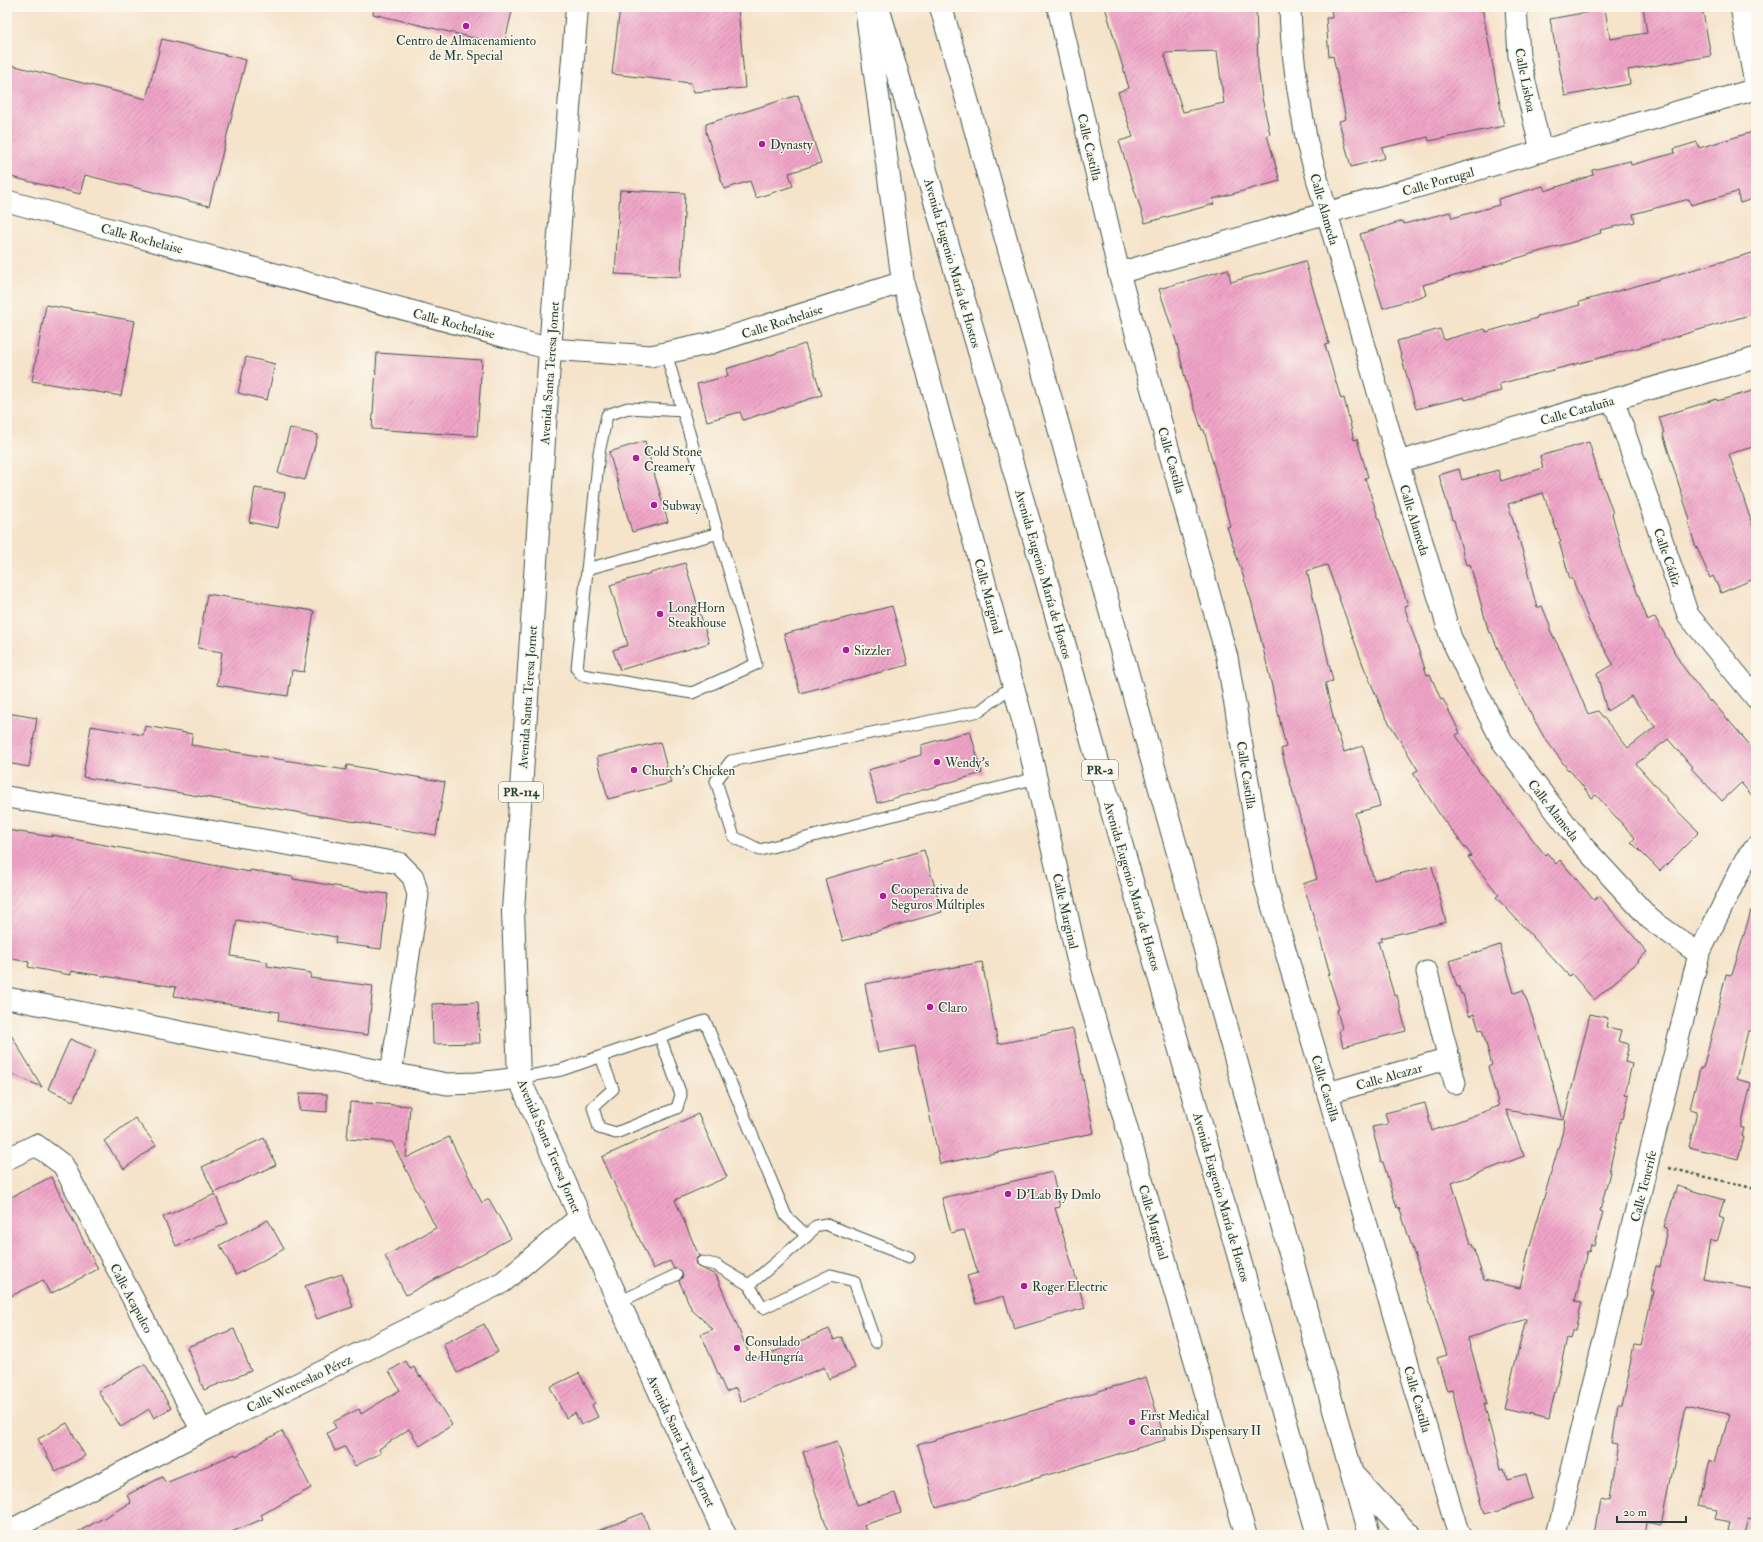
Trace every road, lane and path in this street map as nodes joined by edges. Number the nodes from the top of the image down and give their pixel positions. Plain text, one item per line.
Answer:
1 (577, 7) edge
2 (866, 7) edge
3 (878, 7) edge
4 (941, 7) edge
5 (1058, 7) edge
6 (1290, 7) edge
7 (1516, 7) edge
8 (1741, 7) edge
9 (1756, 89) edge
10 (1541, 152) junction
11 (7, 201) edge
12 (1326, 213) junction
13 (1119, 273) junction
14 (903, 282) junction
15 (550, 349) junction
16 (666, 353) junction
17 (1756, 358) edge
18 (1613, 399) junction
19 (684, 411) junction
20 (1398, 462) junction
21 (719, 533) junction
22 (587, 569) junction
23 (1013, 685) junction
24 (1756, 698) edge
25 (1036, 778) junction
26 (7, 797) edge
27 (1756, 847) edge
28 (1699, 954) junction
29 (1427, 972) dead end
30 (7, 998) edge
31 (660, 1037) junction
32 (601, 1057) junction
33 (1449, 1058) junction
34 (391, 1073) junction
35 (519, 1078) junction
36 (1456, 1083) dead end
37 (1328, 1093) junction
38 (7, 1159) edge
39 (1649, 1163) junction
40 (1756, 1189) edge
41 (580, 1217) junction
42 (807, 1236) junction
43 (909, 1257) dead end
44 (702, 1262) dead end
45 (676, 1275) dead end
46 (749, 1285) junction
47 (619, 1302) junction
48 (875, 1342) dead end
49 (202, 1431) junction
50 (1352, 1474) junction
51 (7, 1532) edge
52 (725, 1535) edge
53 (1246, 1535) edge
54 (1318, 1535) edge
55 (1369, 1535) edge
56 (1409, 1535) edge
57 (1461, 1535) edge
58 (1556, 1535) edge

1 - 15 main road, Avenida Santa Teresa Jornet / PR-114
2 - 14 main road
3 - 54 main road, Avenida Eugenio María de Hostos / PR-2
4 - 50 main road
5 - 13 street, Calle Castilla
6 - 12 street, Calle Alameda
7 - 10 street, Calle Lisboa
8 - 9 street
9 - 10 street, Calle Portugal
10 - 12 street, Calle Portugal
11 - 15 street, Calle Rochelaise
12 - 13 street, Calle Portugal
12 - 20 street, Calle Alameda
13 - 37 street, Calle Castilla
14 - 16 street, Calle Rochelaise
14 - 23 street, Calle Marginal
15 - 16 street, Calle Rochelaise
15 - 35 main road, Avenida Santa Teresa Jornet / PR-114
16 - 19 lane
17 - 18 street, Calle Cataluña
18 - 20 street, Calle Cataluña
18 - 24 street, Calle Cádiz
19 - 21 lane
19 - 22 lane
20 - 28 street, Calle Alameda
21 - 22 lane
21 - 22 lane
23 - 25 street, Calle Marginal
23 - 25 lane
25 - 53 street, Calle Marginal
26 - 34 street
27 - 28 street, Calle Tenerife
28 - 39 street, Calle Tenerife
29 - 33 street
30 - 34 street
31 - 32 lane
31 - 32 lane
31 - 42 lane
32 - 35 lane
33 - 36 street
33 - 37 street, Calle Alcazar
34 - 35 street
35 - 41 main road, Avenida Santa Teresa Jornet / PR-114
37 - 57 street, Calle Castilla
38 - 49 street, Calle Acapulco
39 - 40 path
39 - 58 street, Calle Tenerife
41 - 47 main road, Avenida Santa Teresa Jornet / PR-114
41 - 49 street, Calle Wenceslao Pérez
42 - 43 lane
42 - 46 lane
44 - 46 lane
45 - 47 lane
46 - 48 lane
47 - 52 main road, Avenida Santa Teresa Jornet / PR-114
49 - 51 street, Calle Wenceslao Pérez
50 - 55 main road
50 - 56 main road

